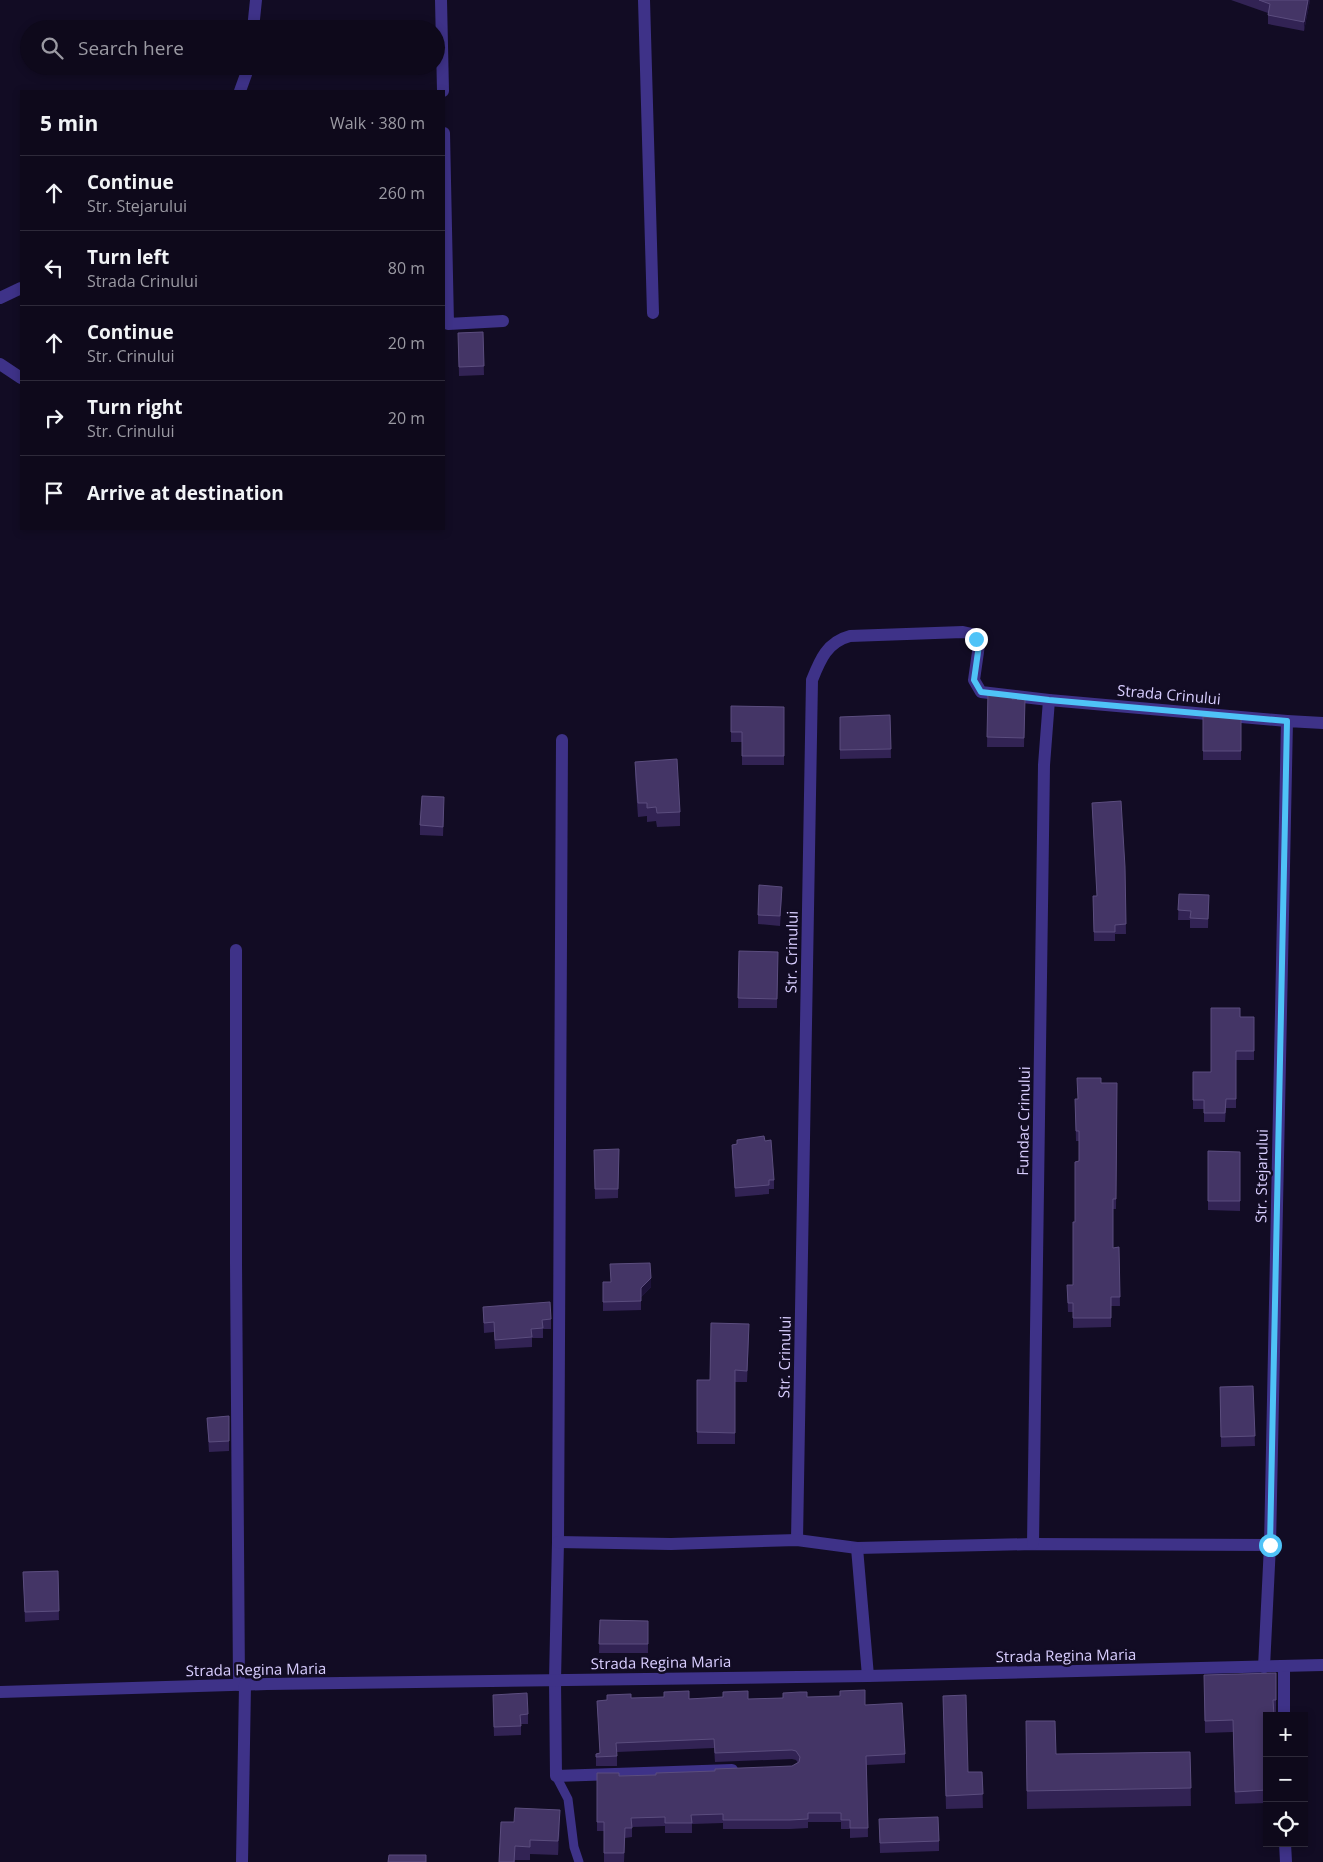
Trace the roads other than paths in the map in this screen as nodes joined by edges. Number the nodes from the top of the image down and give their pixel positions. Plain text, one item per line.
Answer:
1 (256, 0) edge
2 (441, 0) edge
3 (644, 0) edge
4 (254, 20) edge
5 (441, 20) edge
6 (245, 75) edge
7 (443, 75) edge
8 (240, 90) edge
9 (443, 90) edge
10 (445, 181) edge
11 (20, 288) edge
12 (0, 298) edge
13 (653, 313) dead end
14 (503, 322) dead end
15 (0, 364) edge
16 (20, 377) edge
17 (1049, 700) junction
18 (1287, 721) junction
19 (1323, 722) edge
20 (562, 740) dead end
21 (236, 950) dead end
22 (797, 1540) junction
23 (558, 1542) junction
24 (1033, 1544) junction
25 (1270, 1545) junction
26 (857, 1548) junction
27 (1323, 1665) edge
28 (1264, 1667) junction
29 (1284, 1667) junction
30 (868, 1676) junction
31 (555, 1680) junction
32 (242, 1685) junction
33 (0, 1692) edge
34 (1284, 1712) edge
35 (742, 1769) edge
36 (556, 1776) junction
37 (1285, 1847) edge
38 (242, 1862) edge
39 (579, 1862) edge
40 (1286, 1862) edge

1 - 4 street
2 - 5 street
3 - 13 street
6 - 8 street
7 - 9 street
10 - 14 street
11 - 12 street
15 - 16 street
17 - 18 street, Strada Crinului
17 - 22 street, Str. Crinului
17 - 24 street, Fundac Crinului
18 - 19 street
18 - 25 street, Str. Stejarului
20 - 23 street
21 - 32 street
22 - 23 street
22 - 26 street
23 - 31 street
24 - 25 street
24 - 26 street
25 - 28 street, Str. Stejarului
26 - 30 street
27 - 29 street, Strada Regina Maria
28 - 29 street, Strada Regina Maria
28 - 30 street, Strada Regina Maria
29 - 34 street
30 - 31 street, Strada Regina Maria
31 - 32 street, Strada Regina Maria
31 - 36 street
32 - 33 street, Strada Regina Maria
32 - 38 street
35 - 36 street
36 - 39 lane
37 - 40 street

